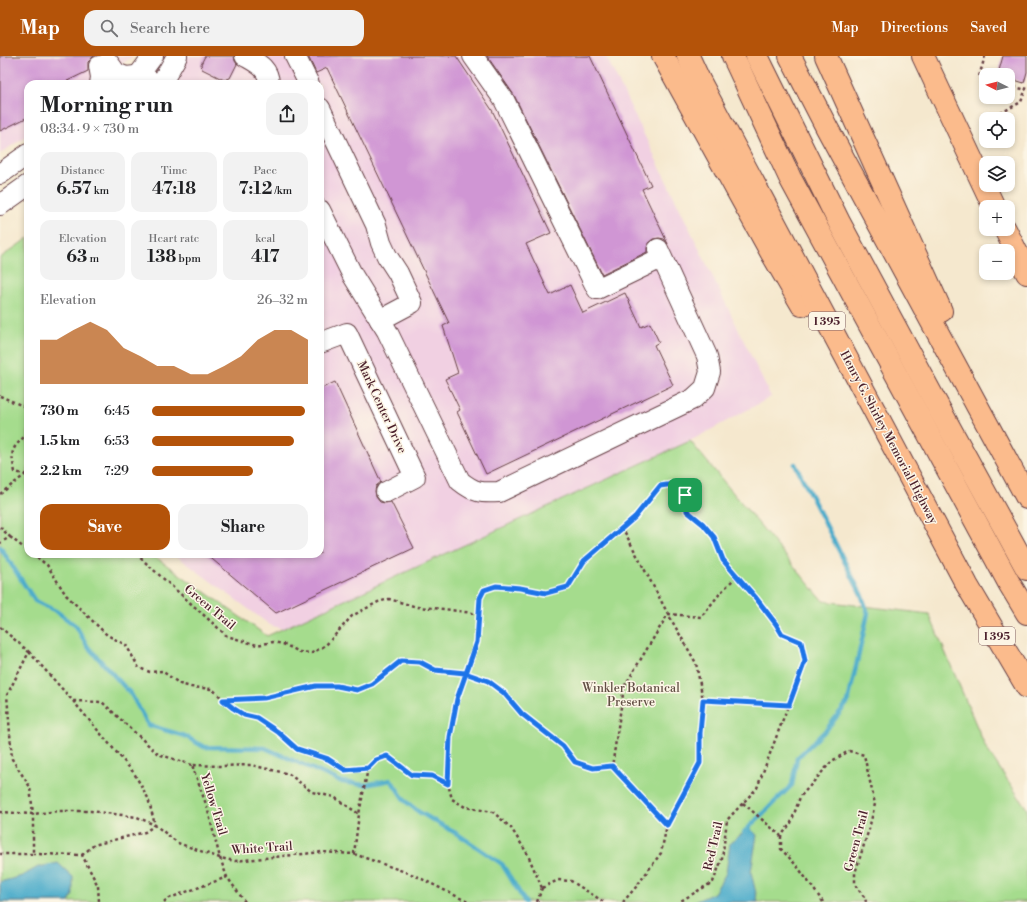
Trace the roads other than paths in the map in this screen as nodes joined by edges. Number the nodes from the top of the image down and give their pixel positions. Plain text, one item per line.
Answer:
1 (153, 56) edge
2 (177, 56) edge
3 (245, 56) edge
4 (295, 56) edge
5 (473, 56) edge
6 (663, 56) edge
7 (688, 56) edge
8 (733, 56) edge
9 (757, 56) edge
10 (790, 56) edge
11 (826, 56) edge
12 (923, 56) edge
13 (102, 70) edge
14 (134, 80) edge
15 (163, 80) edge
16 (269, 80) edge
17 (307, 80) edge
18 (324, 116) edge
19 (24, 157) edge
20 (0, 174) edge
21 (24, 189) edge
22 (991, 200) edge
23 (0, 205) edge
24 (324, 218) edge
25 (1008, 236) edge
26 (1027, 273) edge
27 (380, 320) junction
28 (324, 342) edge
29 (1022, 490) edge
30 (386, 492) dead end
31 (1027, 569) edge
32 (967, 585) junction
33 (1027, 613) edge
34 (1027, 687) edge

1 - 14 street
2 - 15 street
3 - 16 street
4 - 17 street
5 - 27 street
6 - 32 main road
7 - 32 main road, Henry G. Shirley Memorial Highway / I 395
8 - 33 main road
9 - 31 main road
10 - 29 main road
11 - 29 main road
12 - 22 main road
13 - 14 street
18 - 27 street
19 - 20 street
21 - 23 street
24 - 27 street
25 - 26 main road
28 - 30 street, Mark Center Drive
32 - 34 main road, Henry G. Shirley Memorial Highway / I 395

